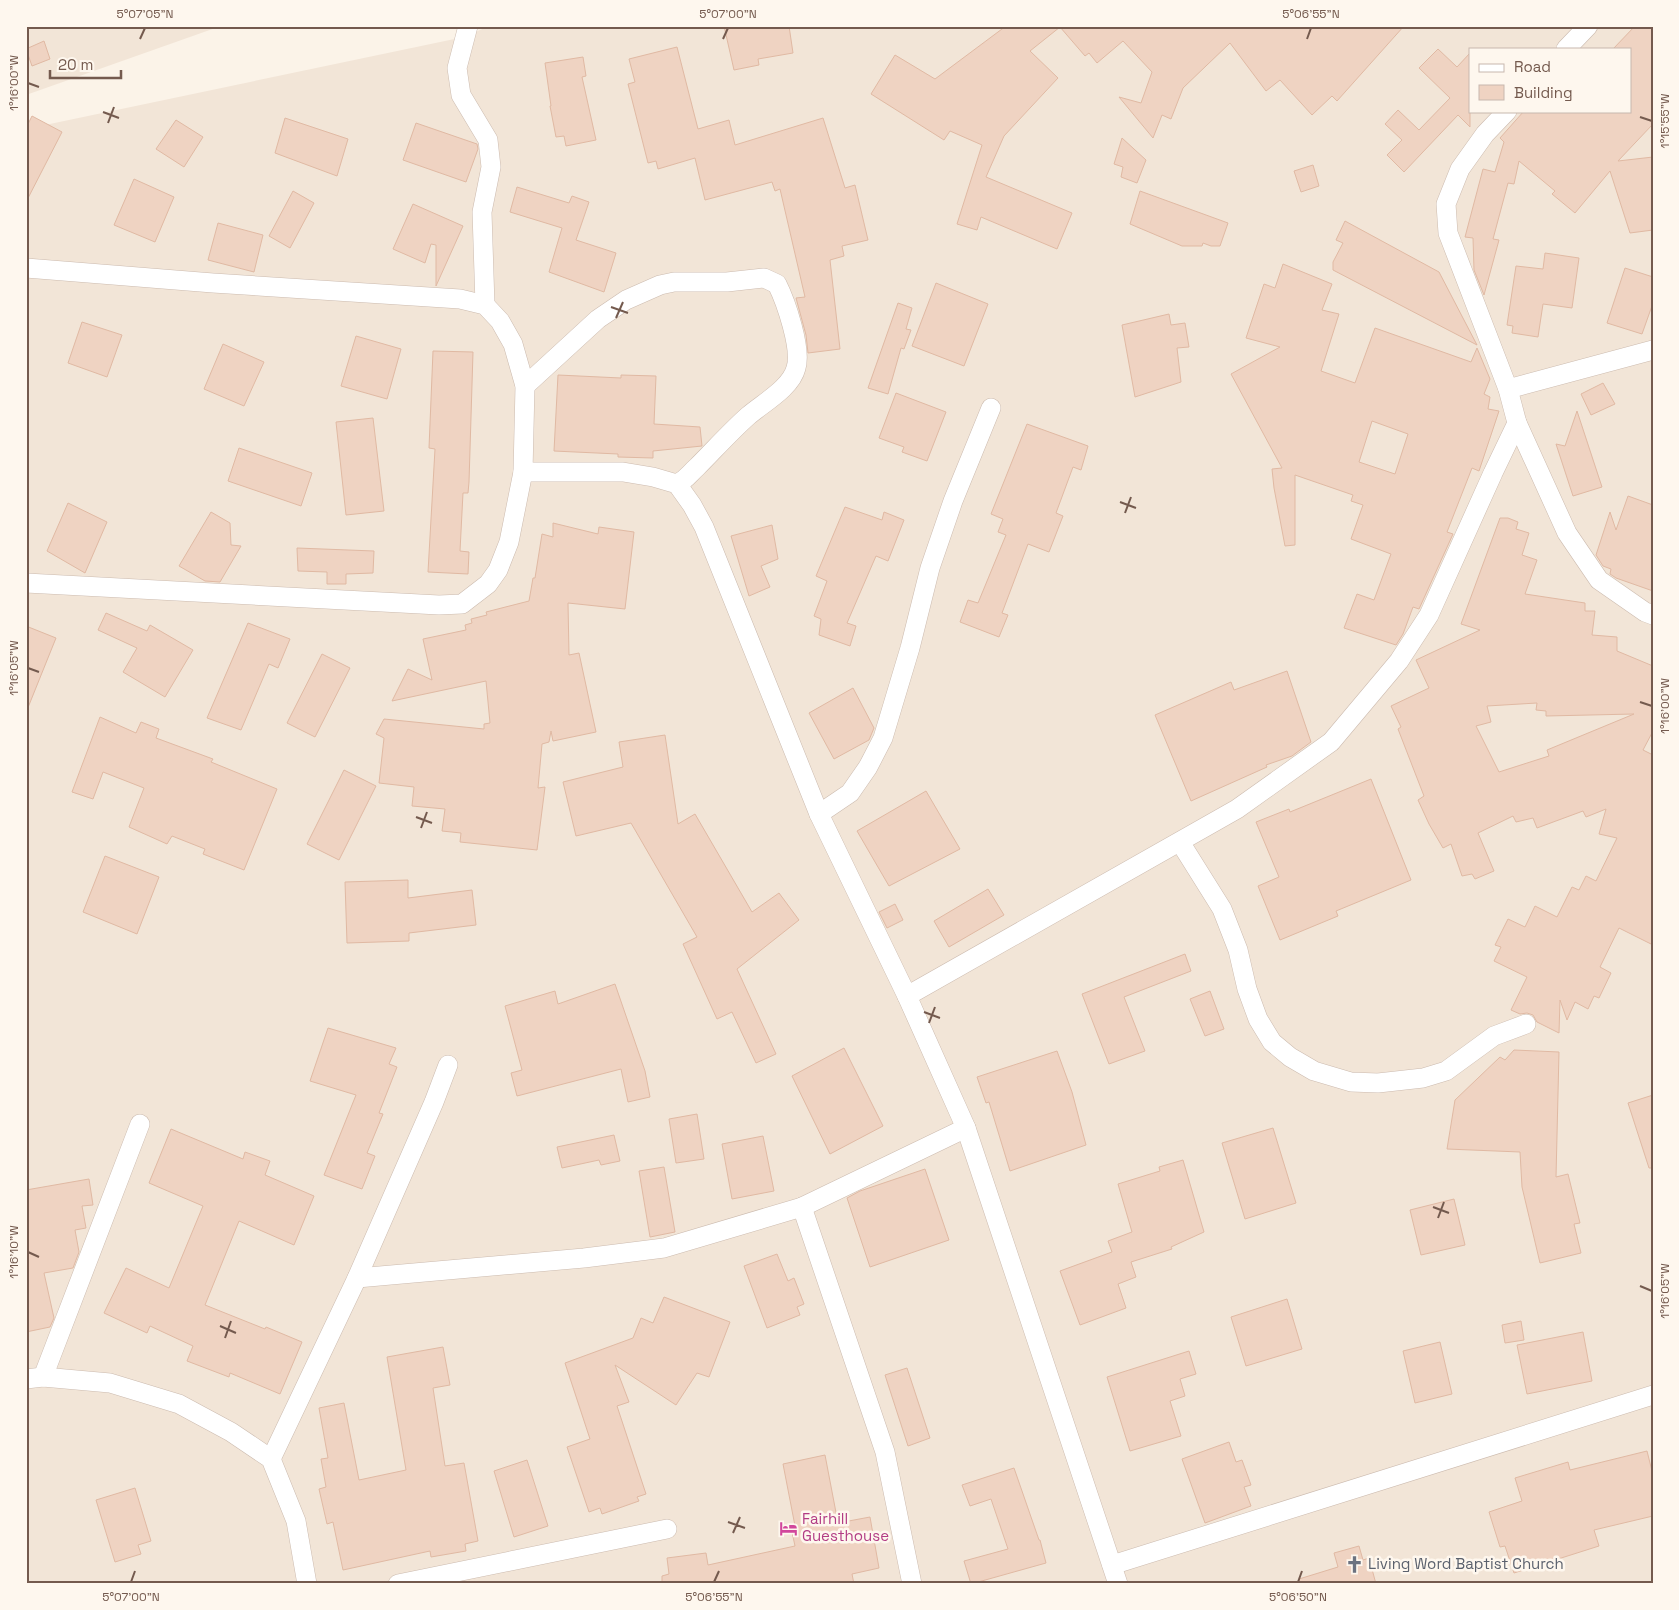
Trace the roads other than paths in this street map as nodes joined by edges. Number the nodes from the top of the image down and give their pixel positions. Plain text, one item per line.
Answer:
1 (468, 26) edge
2 (1588, 26) edge
3 (1567, 48) edge
4 (1506, 112) edge
5 (26, 268) edge
6 (485, 305) junction
7 (1653, 350) edge
8 (525, 386) junction
9 (1508, 389) junction
10 (991, 408) dead end
11 (1518, 424) junction
12 (523, 472) junction
13 (677, 484) junction
14 (26, 583) edge
15 (1653, 615) edge
16 (819, 814) junction
17 (1180, 842) junction
18 (907, 996) junction
19 (1526, 1024) dead end
20 (448, 1065) dead end
21 (140, 1124) dead end
22 (966, 1128) junction
23 (802, 1207) junction
24 (357, 1278) junction
25 (35, 1378) edge
26 (1653, 1395) edge
27 (271, 1459) junction
28 (667, 1529) dead end
29 (1112, 1565) junction
30 (307, 1584) edge
31 (398, 1584) edge
32 (912, 1584) edge
33 (1118, 1584) edge

1 - 6 street
2 - 3 street
4 - 9 street
5 - 6 street
6 - 8 street
7 - 9 street
8 - 12 street
8 - 13 street
9 - 11 street
10 - 16 street
11 - 15 street
11 - 17 street
12 - 13 street
12 - 14 street
13 - 16 street
16 - 18 street
17 - 18 street
17 - 19 street
18 - 22 street
20 - 24 street
21 - 25 street
22 - 23 street
22 - 29 street
23 - 24 street
23 - 32 street
24 - 27 street
25 - 27 street
26 - 29 street
27 - 30 street
28 - 31 street
29 - 33 street

